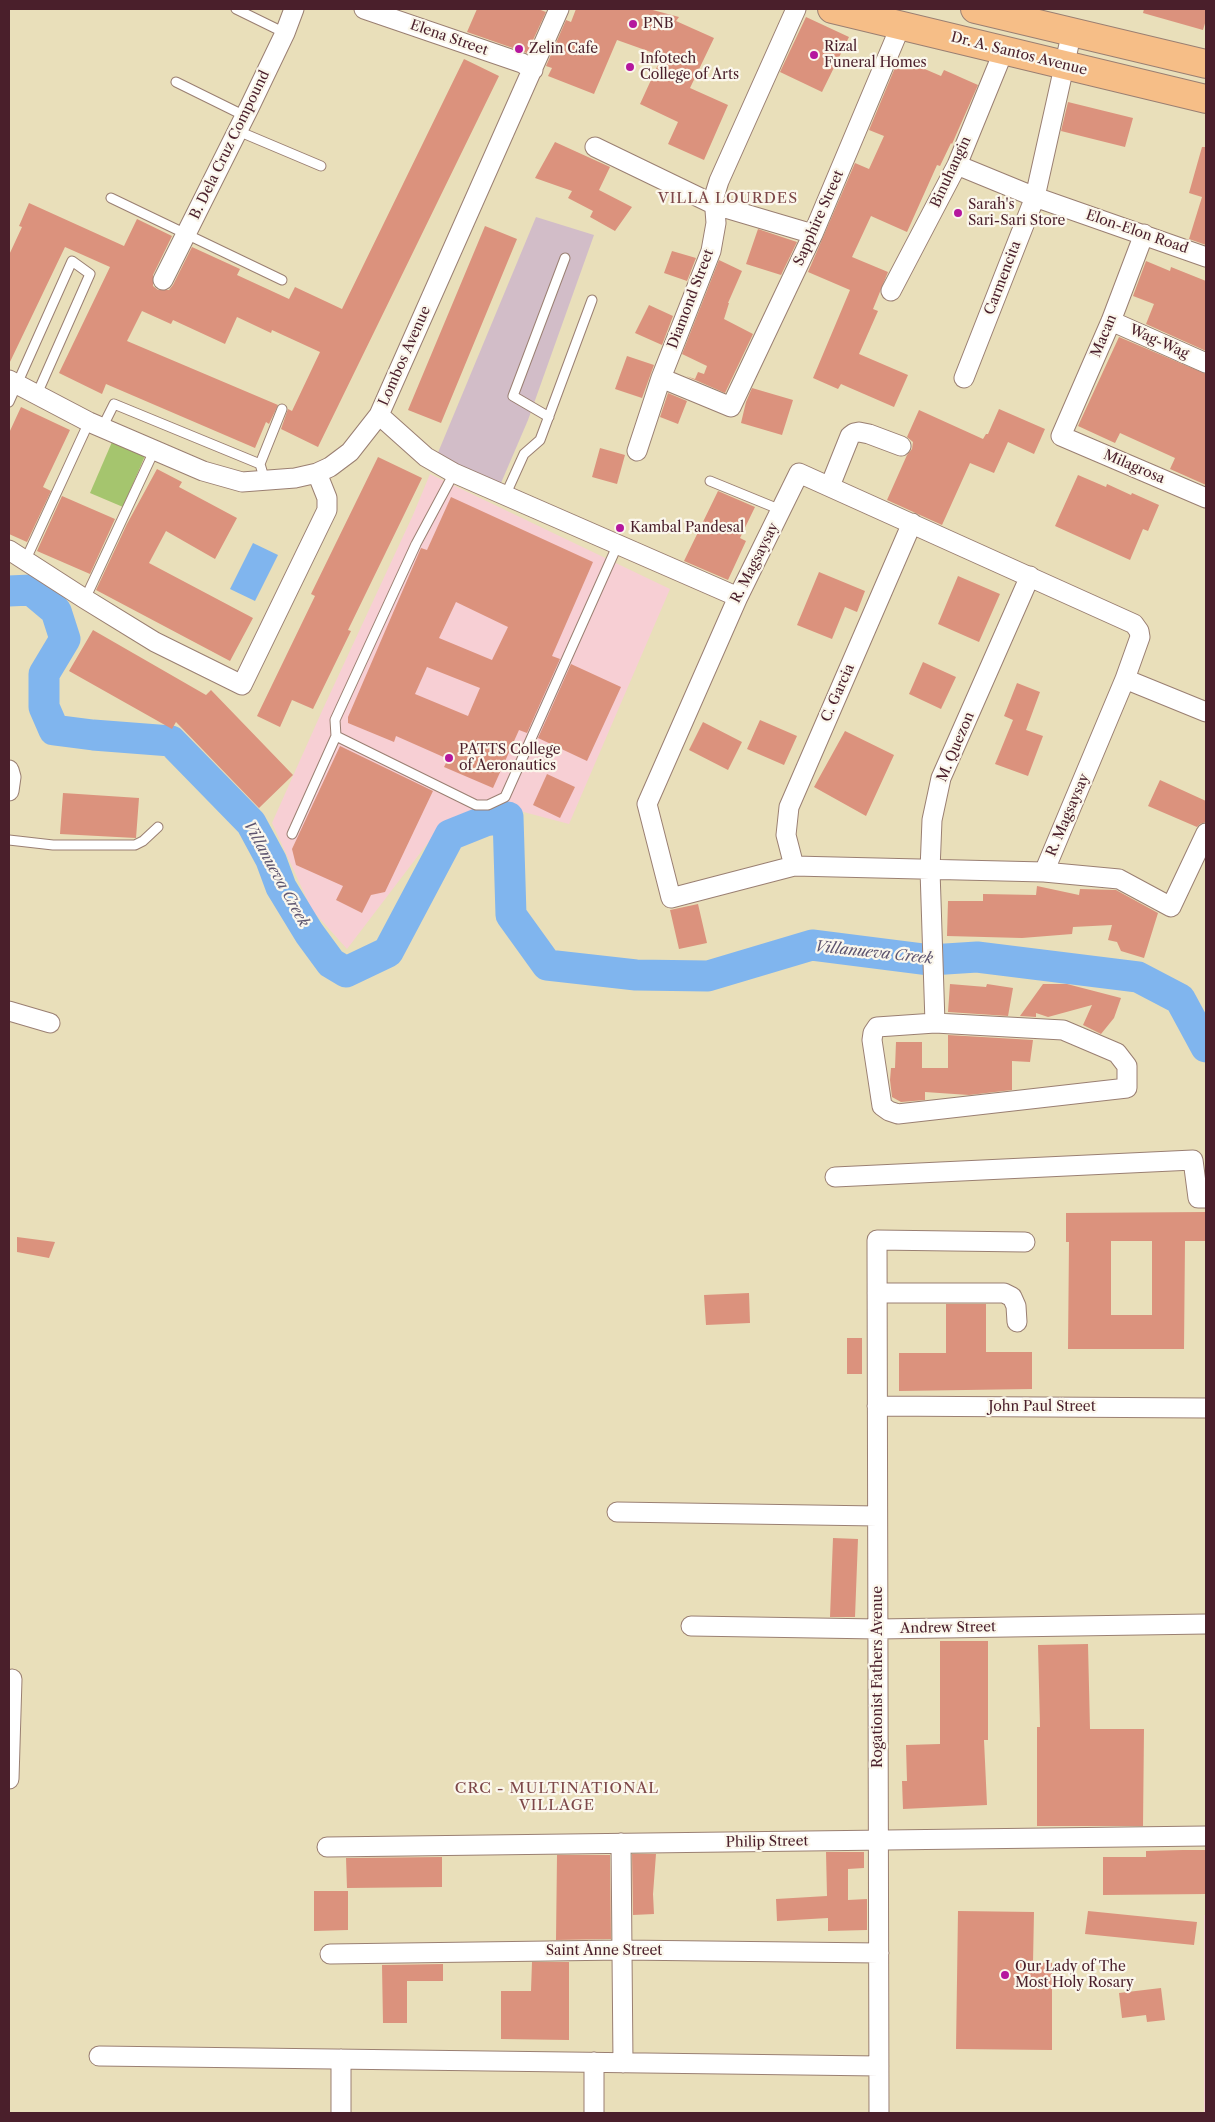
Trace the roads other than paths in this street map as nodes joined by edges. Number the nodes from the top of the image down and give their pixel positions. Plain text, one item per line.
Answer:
1 (236, 9) edge
2 (294, 9) edge
3 (364, 9) edge
4 (558, 9) edge
5 (796, 9) edge
6 (832, 9) edge
7 (975, 9) edge
8 (901, 26) junction
9 (1072, 31) junction
10 (285, 33) junction
11 (1004, 50) junction
12 (1064, 64) junction
13 (1206, 64) edge
14 (533, 70) junction
15 (176, 82) dead end
16 (1206, 99) edge
17 (241, 123) junction
18 (595, 147) dead end
19 (957, 165) junction
20 (321, 166) dead end
21 (1035, 197) junction
22 (111, 198) dead end
23 (715, 205) junction
24 (185, 234) junction
25 (813, 234) junction
26 (1144, 234) junction
27 (1206, 257) edge
28 (565, 258) dead end
29 (163, 280) dead end
30 (282, 280) dead end
31 (891, 291) dead end
32 (592, 300) dead end
33 (1111, 320) junction
34 (1206, 363) edge
35 (661, 378) junction
36 (964, 378) dead end
37 (13, 382) edge
38 (37, 394) junction
39 (9, 402) edge
40 (282, 409) dead end
41 (379, 415) junction
42 (549, 417) junction
43 (96, 425) junction
44 (1061, 436) joint
45 (901, 446) dead end
46 (154, 451) junction
47 (636, 451) dead end
48 (263, 472) junction
49 (454, 472) junction
50 (317, 474) junction
51 (710, 481) dead end
52 (830, 486) junction
53 (504, 496) junction
54 (1206, 498) edge
55 (782, 510) junction
56 (912, 523) junction
57 (618, 544) junction
58 (9, 550) edge
59 (26, 559) junction
60 (1030, 576) junction
61 (738, 597) junction
62 (85, 600) junction
63 (1125, 679) junction
64 (1206, 712) edge
65 (336, 736) junction
66 (9, 770) edge
67 (9, 790) edge
68 (158, 827) dead end
69 (1206, 833) edge
70 (292, 834) dead end
71 (9, 840) edge
72 (794, 866) junction
73 (930, 870) junction
74 (1044, 872) junction
75 (9, 1011) edge
76 (50, 1023) dead end
77 (935, 1023) junction
78 (835, 1177) dead end
79 (1206, 1198) edge
80 (1025, 1242) dead end
81 (877, 1293) junction
82 (1017, 1322) dead end
83 (877, 1406) junction
84 (1206, 1408) edge
85 (618, 1512) dead end
86 (877, 1516) junction
87 (1206, 1624) edge
88 (690, 1626) dead end
89 (878, 1629) junction
90 (12, 1679) dead end
91 (9, 1779) edge
92 (1206, 1836) edge
93 (878, 1840) junction
94 (621, 1843) junction
95 (328, 1847) dead end
96 (622, 1950) junction
97 (879, 1952) junction
98 (330, 1954) dead end
99 (99, 2056) dead end
100 (341, 2059) junction
101 (594, 2062) junction
102 (623, 2063) junction
103 (879, 2066) junction
104 (341, 2113) edge
105 (594, 2113) edge
106 (879, 2113) edge

1 - 10 lane
2 - 10 street, B. Dela Cruz Compound
3 - 14 street, Elena Street
4 - 14 street, Lombos Avenue
5 - 23 street, Diamond Street
6 - 8 main road, Dr. A. Santos Avenue
7 - 9 main road
8 - 11 main road, Dr. A. Santos Avenue
8 - 25 street, Sapphire Street
9 - 12 street, Carmencita
9 - 13 main road
10 - 17 street, B. Dela Cruz Compound
11 - 12 main road, Dr. A. Santos Avenue
11 - 19 street, Binuhangin
12 - 16 main road, Dr. A. Santos Avenue
12 - 21 street, Carmencita
14 - 41 street, Lombos Avenue
15 - 17 lane
17 - 20 lane
17 - 24 street, B. Dela Cruz Compound
18 - 23 street
19 - 21 street, Elon-Elon Road
19 - 31 street, Binuhangin
21 - 26 street, Elon-Elon Road
21 - 36 street, Carmencita
22 - 24 lane
23 - 25 street
23 - 35 street, Diamond Street
24 - 29 street, B. Dela Cruz Compound
24 - 30 lane
25 - 35 street, Sapphire Street
26 - 27 street, Elon-Elon Road
26 - 33 street, Macan
28 - 42 lane
32 - 42 lane
33 - 34 street, Wag-Wag
33 - 44 street, Macan
35 - 47 street, Diamond Street
37 - 38 street
37 - 38 lane
37 - 39 lane
38 - 43 street
40 - 48 lane
41 - 49 street, Lombos Avenue
41 - 50 street
42 - 53 lane
43 - 46 street
43 - 48 lane
43 - 59 lane
44 - 54 street, Milagrosa
45 - 52 street
46 - 48 street
46 - 62 lane
48 - 50 street
49 - 53 street, Lombos Avenue
49 - 65 lane
50 - 62 street
51 - 55 lane
52 - 55 street, R. Magsaysay
52 - 56 street, R. Magsaysay
53 - 57 street, Lombos Avenue
55 - 61 street, R. Magsaysay
56 - 60 street, R. Magsaysay
56 - 72 street, C. Garcia
57 - 61 street, Lombos Avenue
57 - 65 lane
58 - 59 street
59 - 62 street
60 - 63 street, R. Magsaysay
60 - 73 street, M. Quezon
61 - 72 street, R. Magsaysay
63 - 64 street
63 - 74 street, R. Magsaysay
65 - 70 lane
66 - 67 street
68 - 71 lane
69 - 74 street, R. Magsaysay
72 - 73 street, R. Magsaysay
73 - 74 street, R. Magsaysay
73 - 77 street, M. Quezon
75 - 76 street
77 - 77 street
78 - 79 street
80 - 81 street, Rogationist Fathers Avenue
81 - 82 street
81 - 83 street, Rogationist Fathers Avenue
83 - 84 street, John Paul Street
83 - 86 street, Rogationist Fathers Avenue
85 - 86 street
86 - 89 street, Rogationist Fathers Avenue
87 - 89 street, Andrew Street
88 - 89 street, Andrew Street
89 - 93 street, Rogationist Fathers Avenue
90 - 91 street
92 - 93 street, Philip Street
93 - 94 street, Philip Street
93 - 97 street, Rogationist Fathers Avenue
94 - 95 street, Philip Street
94 - 96 street
96 - 97 street, Saint Anne Street
96 - 98 street, Saint Anne Street
96 - 102 street
97 - 103 street, Rogationist Fathers Avenue
99 - 100 street
100 - 101 street
100 - 104 street
101 - 102 street
101 - 105 street
102 - 103 street
103 - 106 street, Rogationist Fathers Avenue

